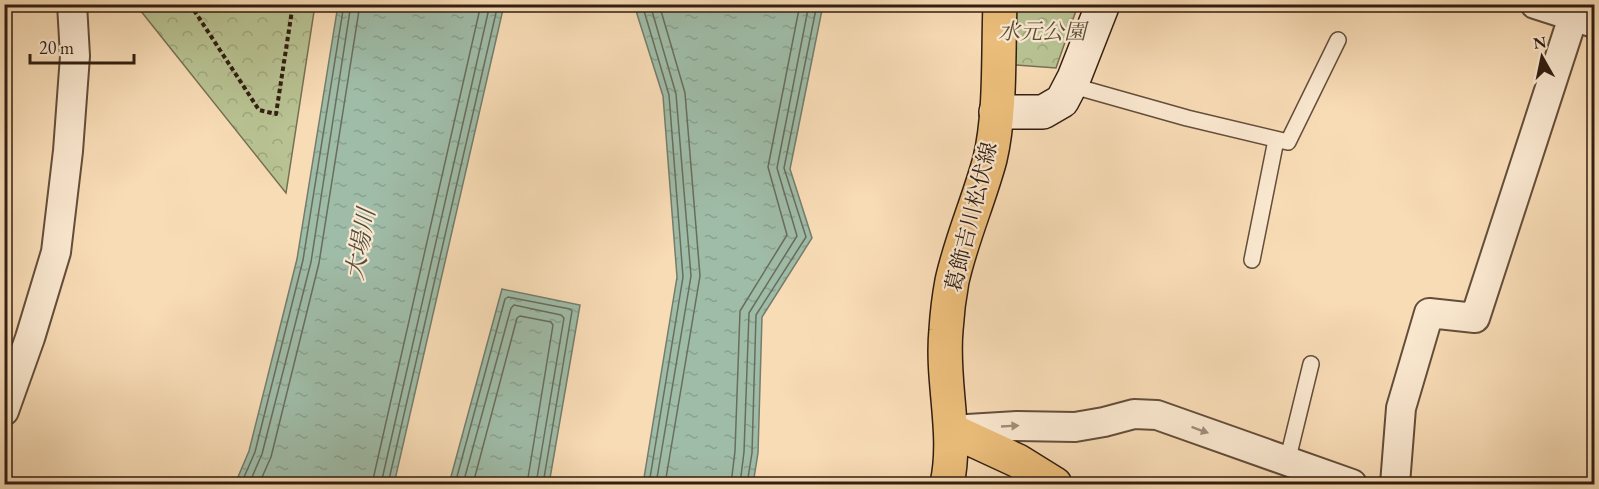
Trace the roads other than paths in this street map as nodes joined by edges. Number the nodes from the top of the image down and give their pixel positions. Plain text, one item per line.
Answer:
1 (72, 4) edge
2 (1000, 4) edge
3 (1103, 4) edge
4 (1535, 4) edge
5 (1584, 20) edge
6 (1338, 40) dead end
7 (1070, 85) junction
8 (996, 112) junction
9 (1276, 140) junction
10 (1252, 261) dead end
11 (1311, 364) dead end
12 (4, 411) edge
13 (951, 430) junction
14 (1287, 462) junction
15 (947, 484) edge
16 (1055, 484) edge
17 (1352, 484) edge
18 (1395, 484) edge

1 - 12 street
2 - 8 main road, 葛飾吉川松伏線
3 - 7 street
4 - 5 street
5 - 18 street
6 - 9 lane
7 - 8 street
7 - 9 lane
8 - 13 main road, 葛飾吉川松伏線
9 - 10 lane
11 - 14 lane
13 -> 14 street
13 - 15 main road, 葛飾吉川松伏線
13 - 16 main road
14 - 17 street

